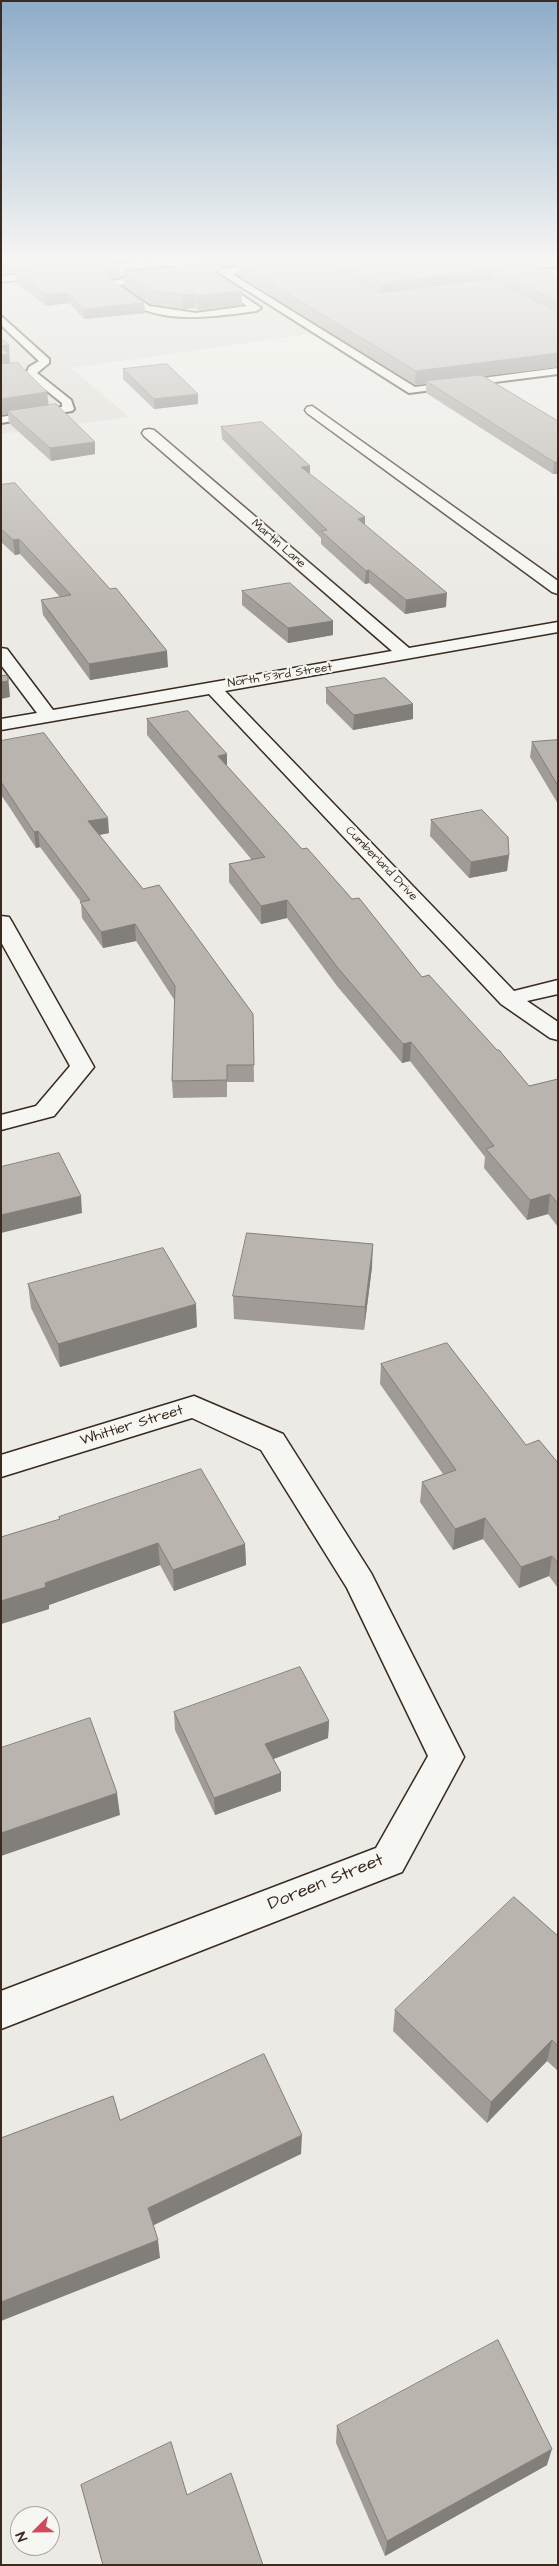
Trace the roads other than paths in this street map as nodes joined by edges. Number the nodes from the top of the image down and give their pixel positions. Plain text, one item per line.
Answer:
1 (33, 377) edge
2 (390, 377) edge
3 (516, 377) edge
4 (312, 410) dead end
5 (1, 420) edge
6 (149, 433) dead end
7 (558, 589) edge
8 (558, 627) edge
9 (1, 653) edge
10 (407, 655) junction
11 (212, 687) junction
12 (49, 717) junction
13 (1, 724) edge
14 (1, 922) edge
15 (558, 987) edge
16 (509, 999) junction
17 (558, 1033) edge
18 (1, 1123) edge
19 (1, 1466) edge
20 (360, 1582) joint
21 (1, 2010) edge

1 - 5 lane
2 - 3 lane
4 - 7 street
6 - 10 street, Martin Lane
8 - 10 street, North 53rd Street
9 - 12 street
10 - 11 street, North 53rd Street
11 - 12 street, North 53rd Street
11 - 16 street, Cumberland Drive
12 - 13 street, North 53rd Street
14 - 18 street
15 - 16 street
16 - 17 street, Cumberland Drive
19 - 20 street, Whittier Street
20 - 21 street, Doreen Street

